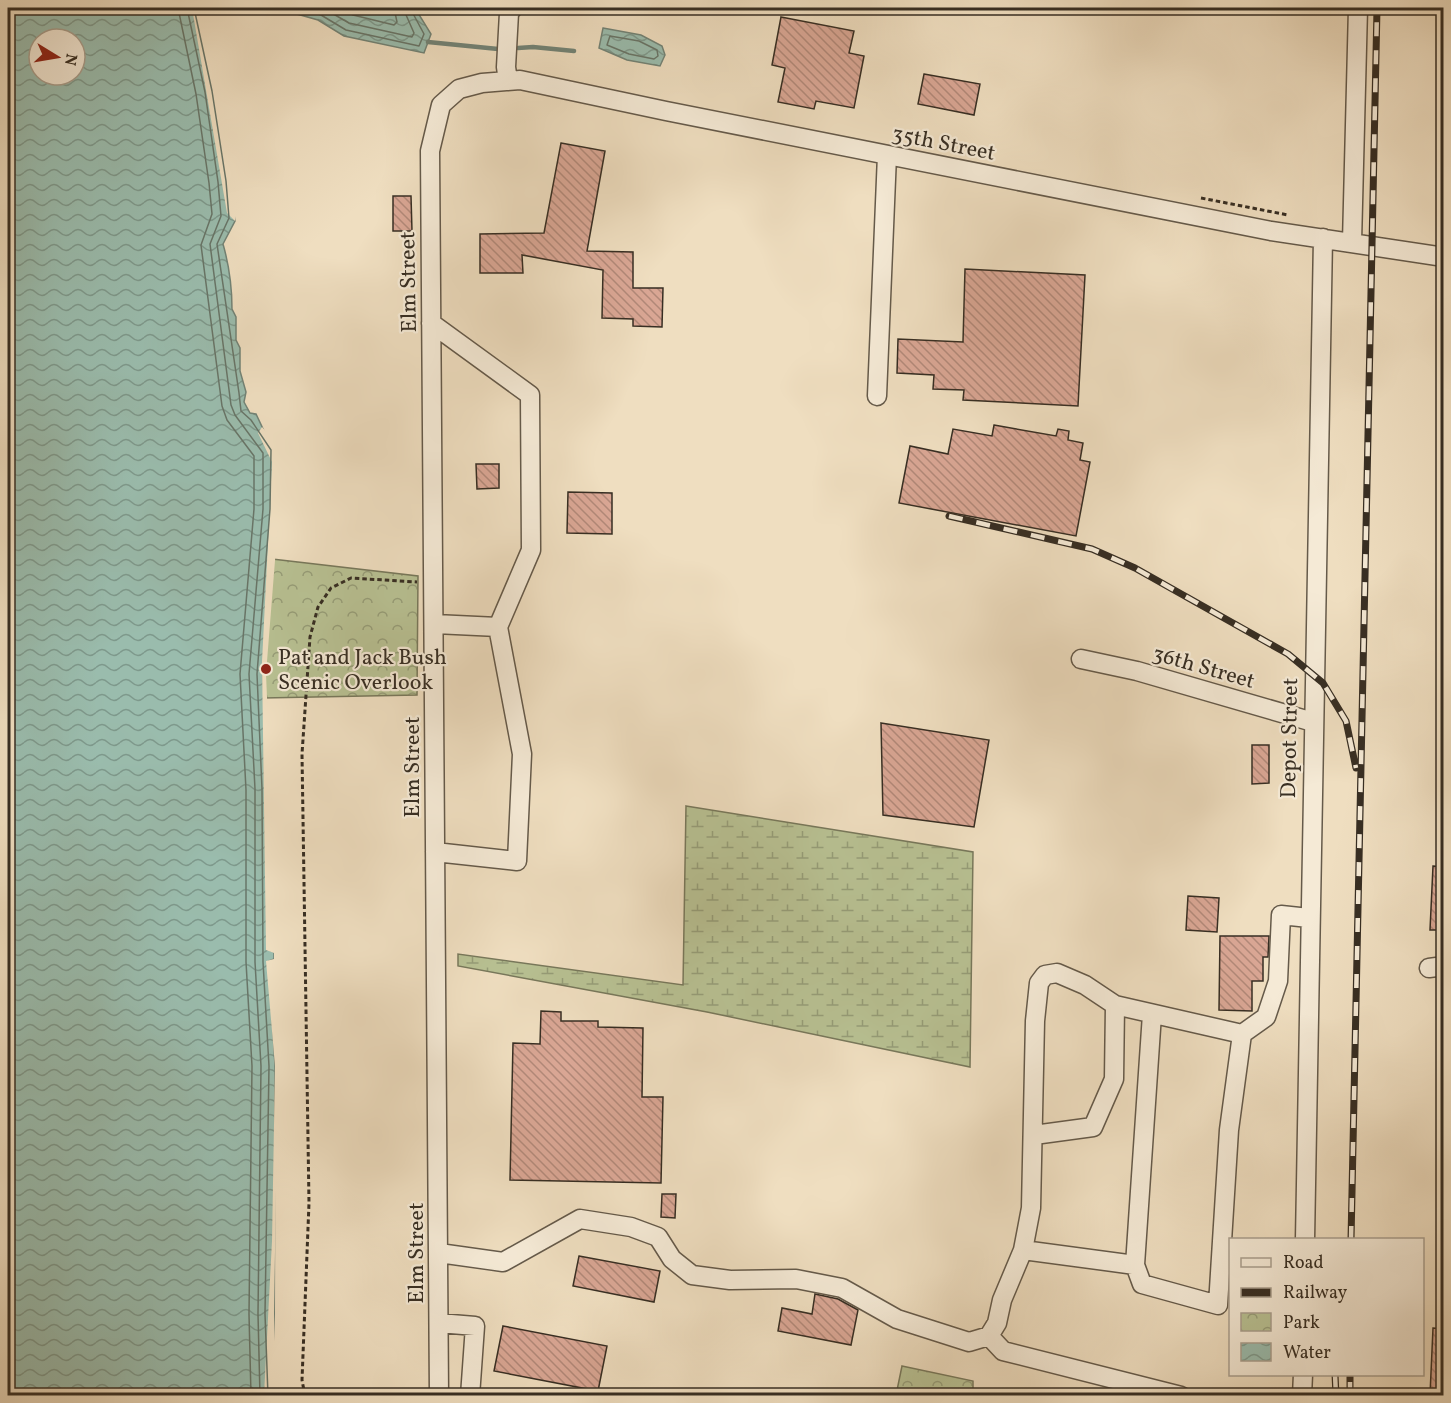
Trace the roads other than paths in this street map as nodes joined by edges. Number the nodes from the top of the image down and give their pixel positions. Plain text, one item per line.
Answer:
1 (513, 8) edge
2 (1358, 8) edge
3 (508, 81) junction
4 (441, 105) joint
5 (887, 155) junction
6 (1323, 238) junction
7 (1352, 242) junction
8 (1443, 257) edge
9 (432, 323) junction
10 (877, 396) dead end
11 (435, 624) junction
12 (498, 627) junction
13 (1081, 658) dead end
14 (1312, 723) junction
15 (435, 852) junction
16 (1310, 918) junction
17 (1115, 1005) junction
18 (1152, 1014) junction
19 (1242, 1034) junction
20 (1034, 1134) junction
21 (1305, 1238) edge
22 (1023, 1250) junction
23 (439, 1253) junction
24 (1135, 1265) junction
25 (439, 1323) junction
26 (989, 1336) junction
27 (1303, 1376) edge
28 (439, 1395) edge
29 (470, 1395) edge
30 (1181, 1395) edge
31 (1302, 1395) edge

1 - 3 street
2 - 7 street
3 - 4 street, 35th Street
3 - 5 street, 35th Street
4 - 9 street, Elm Street
5 - 6 street, 35th Street
5 - 10 street
6 - 7 street, 35th Street
6 - 14 street, Depot Street
7 - 8 street, 35th Street
9 - 11 street, Elm Street
9 - 12 street
11 - 12 street
11 - 15 street, Elm Street
12 - 15 street
13 - 14 street, 36th Street
14 - 16 street, Depot Street
15 - 23 street, Elm Street
16 - 19 street
16 - 21 street, Depot Street
17 - 18 street
17 - 20 street
17 - 20 street
18 - 19 street
18 - 24 street
19 - 24 street
20 - 22 street
22 - 24 street
22 - 26 street
23 - 25 street, Elm Street
23 - 26 street
25 - 28 street, Elm Street
25 - 29 street
26 - 30 street
27 - 31 street

